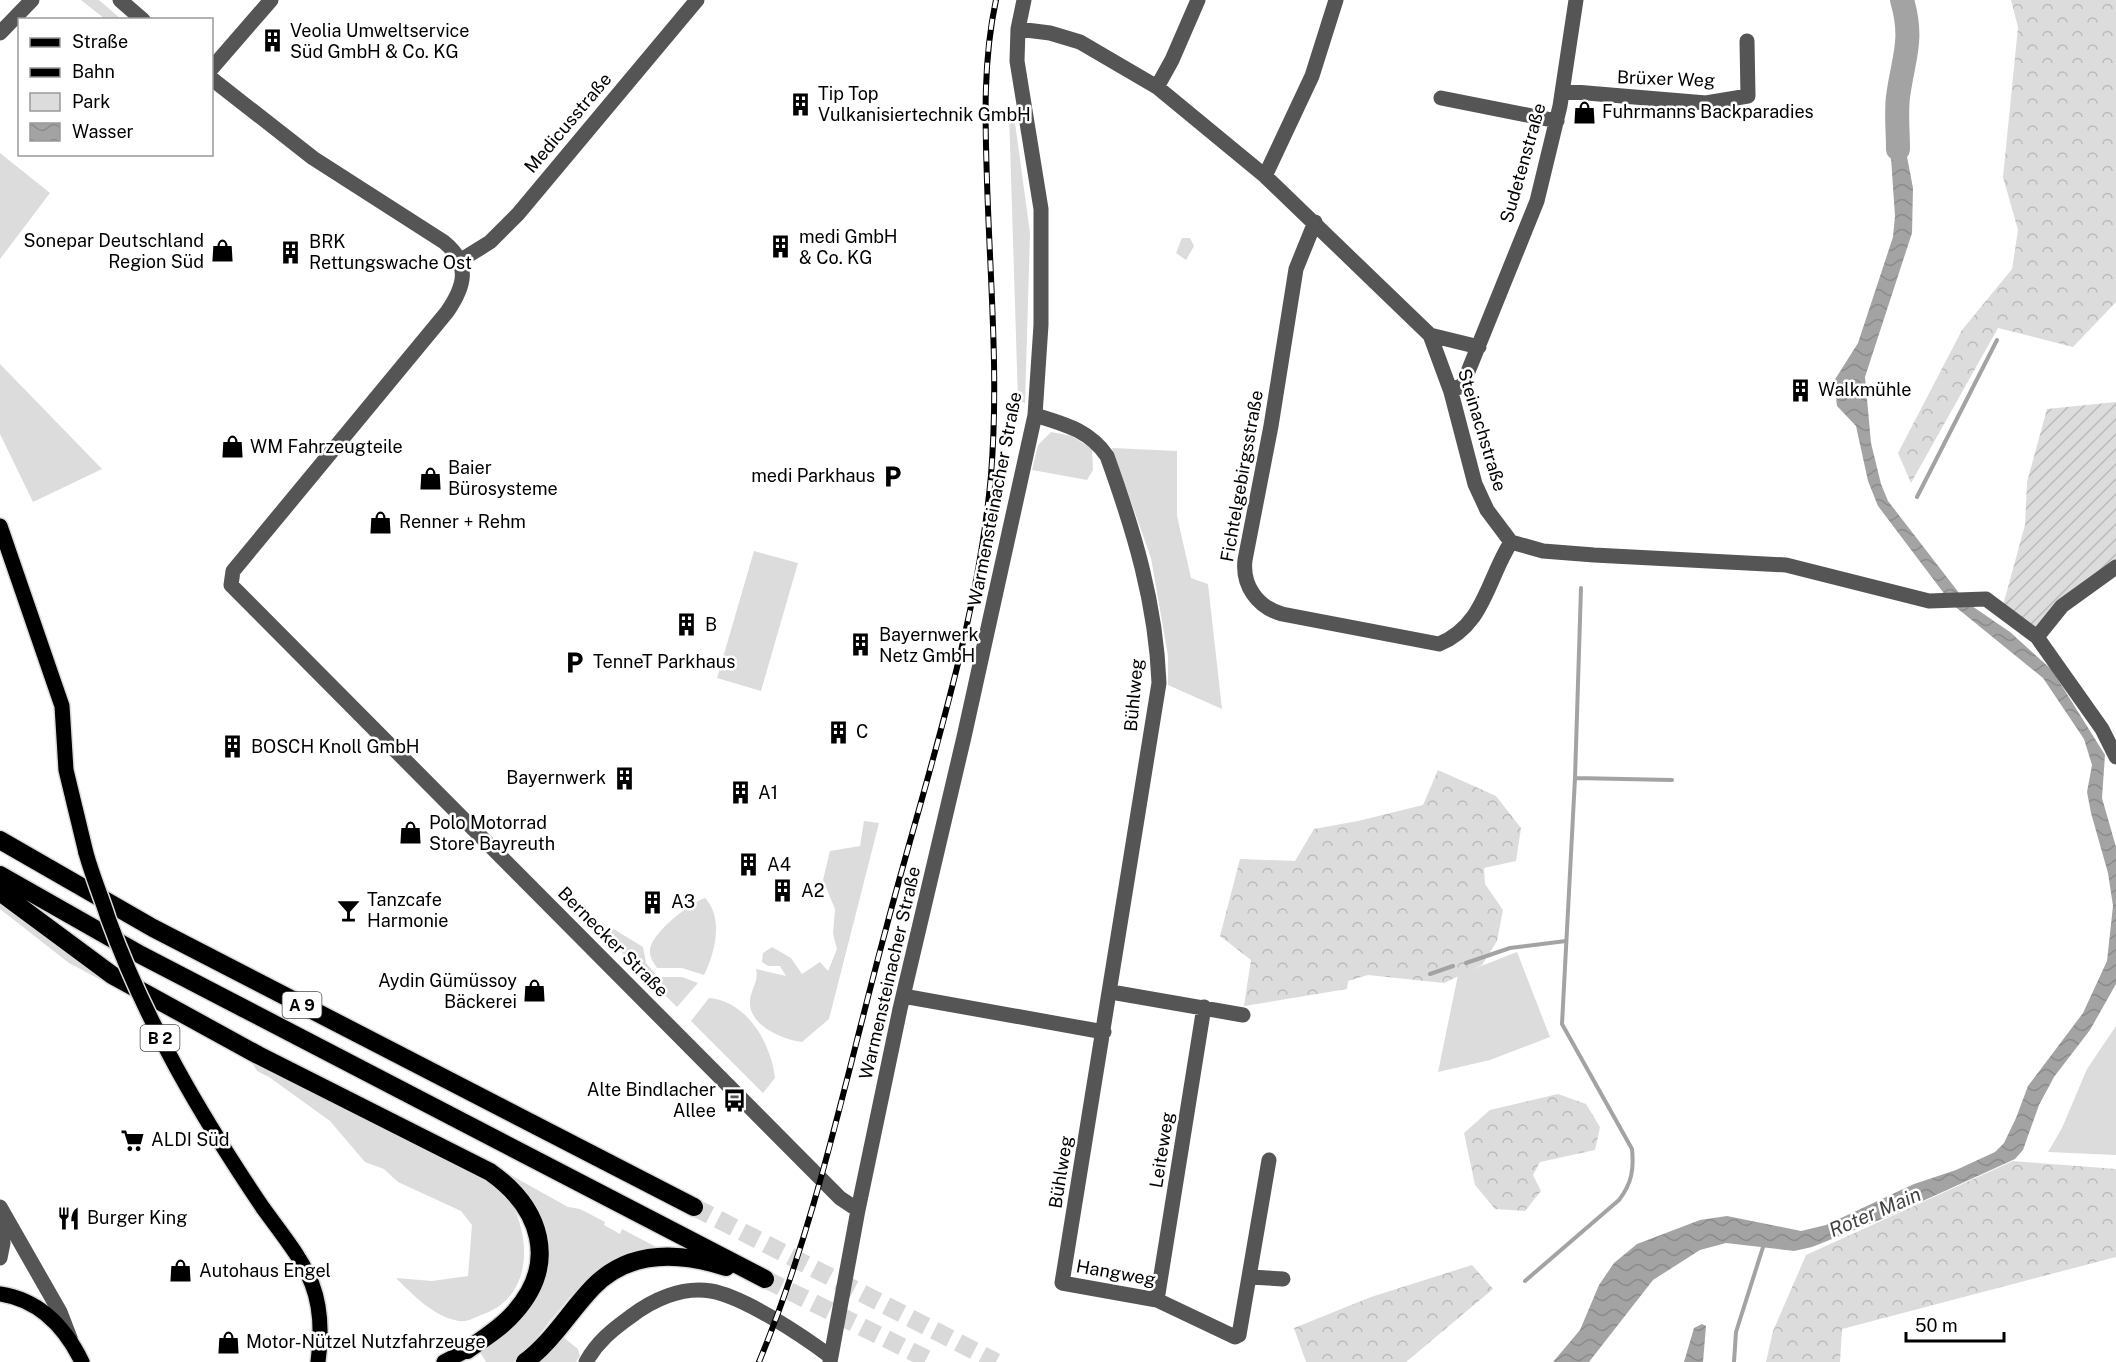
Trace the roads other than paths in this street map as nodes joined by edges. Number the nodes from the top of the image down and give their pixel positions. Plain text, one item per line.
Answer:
1 (32, 0) edge
2 (120, 0) edge
3 (271, 0) edge
4 (697, 0) edge
5 (1024, 0) edge
6 (1198, 0) edge
7 (1335, 0) edge
8 (1576, 0) edge
9 (141, 18) edge
10 (1018, 29) junction
11 (0, 33) edge
12 (1747, 41) dead end
13 (213, 67) edge
14 (213, 80) edge
15 (1157, 87) junction
16 (1563, 91) junction
17 (1441, 98) dead end
18 (1557, 121) junction
19 (1265, 176) junction
20 (1315, 222) junction
21 (461, 260) junction
22 (1430, 335) junction
23 (1479, 347) junction
24 (1451, 392) junction
25 (1035, 415) junction
26 (0, 526) edge
27 (1511, 543) junction
28 (2116, 567) edge
29 (2037, 637) junction
30 (2116, 757) edge
31 (0, 840) edge
32 (0, 875) edge
33 (0, 892) edge
34 (1111, 992) junction
35 (903, 996) junction
36 (1204, 1007) junction
37 (1243, 1015) dead end
38 (1104, 1032) junction
39 (1269, 1160) dead end
40 (0, 1207) edge
41 (694, 1207) tunnel mouth
42 (858, 1210) junction
43 (0, 1224) edge
44 (0, 1258) edge
45 (1250, 1277) junction
46 (1283, 1279) dead end
47 (1062, 1283) joint
48 (0, 1294) edge
49 (20, 1299) junction
50 (1157, 1300) junction
51 (0, 1303) edge
52 (70, 1338) junction
53 (467, 1350) joint
54 (830, 1360) edge
55 (82, 1362) edge
56 (318, 1362) edge
57 (444, 1362) edge
58 (525, 1362) edge
59 (586, 1362) edge

1 - 11 street
2 - 9 street
3 - 13 street
4 - 21 street, Medicusstraße
5 - 10 street, Warmensteinacher Straße
6 - 15 street
7 - 19 street
8 - 16 street, Sudetenstraße
10 - 15 street, Steinachstraße
10 - 25 street, Warmensteinacher Straße
12 - 16 street, Brüxer Weg
14 - 21 street
15 - 19 street, Steinachstraße
16 - 18 street, Sudetenstraße
17 - 18 street
18 - 23 street, Sudetenstraße
19 - 20 street, Steinachstraße
20 - 22 street, Steinachstraße
20 - 27 street, Fichtelgebirgsstraße
21 - 42 street, Bernecker Straße
22 - 23 street
22 - 24 street, Steinachstraße
23 - 24 street, Sudetenstraße
24 - 27 street, Steinachstraße
25 - 34 street, Bühlweg
25 - 35 street, Warmensteinacher Straße
26 - 56 main road, B 2, bridge
27 - 29 street
28 - 29 street
29 - 30 street
31 - 41 highway, A 9
32 - 58 highway, A 9
33 - 53 highway
34 - 36 street
34 - 38 street, Bühlweg
35 - 38 street
35 - 42 street, Warmensteinacher Straße
36 - 37 street
36 - 50 street, Leiteweg
38 - 47 street, Bühlweg
39 - 45 street, Hangweg
40 - 52 street
42 - 54 street
43 - 44 street
45 - 46 street
45 - 50 street, Hangweg
47 - 50 street, Hangweg
48 - 49 main road
49 - 51 street
49 - 52 main road
52 - 55 main road
53 - 57 main road
54 - 59 street

